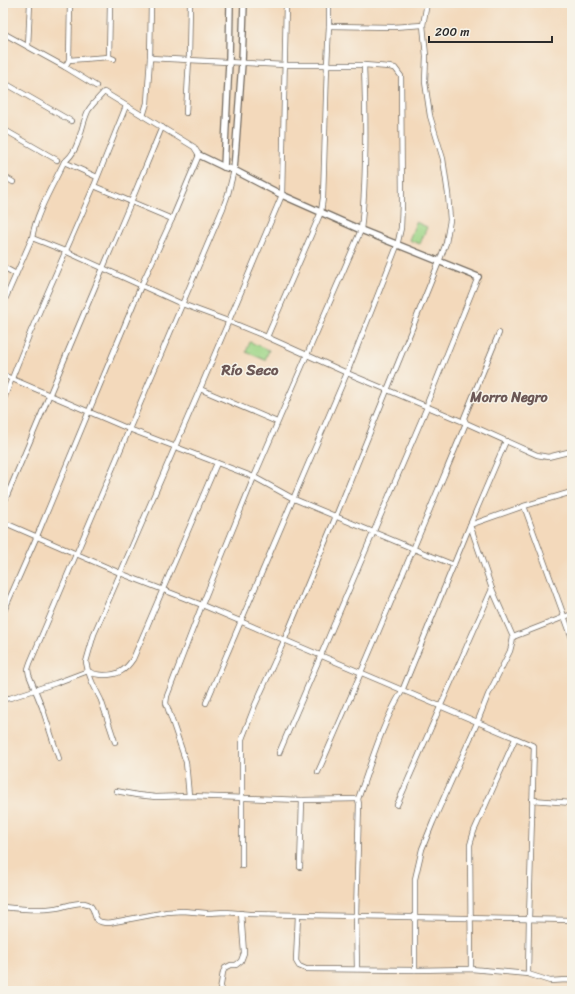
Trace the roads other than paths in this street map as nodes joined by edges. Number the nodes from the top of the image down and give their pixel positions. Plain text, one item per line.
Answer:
1 (30, 3) edge
2 (70, 3) edge
3 (110, 3) edge
4 (151, 3) edge
5 (190, 3) edge
6 (230, 3) edge
7 (244, 3) edge
8 (286, 3) edge
9 (329, 3) edge
10 (427, 3) edge
11 (423, 25) junction
12 (329, 26) junction
13 (3, 33) edge
14 (28, 47) junction
15 (109, 57) junction
16 (150, 58) junction
17 (114, 59) dead end
18 (189, 59) junction
19 (69, 60) junction
20 (229, 62) junction
21 (242, 62) junction
22 (285, 65) junction
23 (327, 65) junction
24 (364, 65) junction
25 (65, 67) junction
26 (3, 82) edge
27 (96, 86) dead end
28 (126, 106) junction
29 (186, 113) dead end
30 (143, 116) junction
31 (71, 121) dead end
32 (162, 127) junction
33 (3, 129) edge
34 (199, 155) junction
35 (57, 160) dead end
36 (64, 162) junction
37 (224, 167) junction
38 (234, 170) junction
39 (3, 176) edge
40 (97, 177) junction
41 (13, 182) dead end
42 (94, 186) junction
43 (282, 195) junction
44 (132, 202) junction
45 (321, 212) junction
46 (172, 219) junction
47 (360, 230) junction
48 (32, 238) junction
49 (397, 246) junction
50 (65, 251) junction
51 (439, 262) junction
52 (3, 267) edge
53 (103, 268) junction
54 (16, 274) junction
55 (478, 277) joint
56 (141, 286) junction
57 (3, 304) edge
58 (182, 304) junction
59 (228, 321) junction
60 (499, 333) dead end
61 (267, 337) junction
62 (307, 354) junction
63 (347, 373) junction
64 (3, 375) edge
65 (12, 379) junction
66 (200, 389) junction
67 (387, 389) junction
68 (50, 395) junction
69 (3, 401) edge
70 (427, 407) junction
71 (89, 412) junction
72 (277, 422) junction
73 (466, 422) junction
74 (129, 430) junction
75 (506, 441) junction
76 (175, 447) junction
77 (572, 451) edge
78 (217, 463) junction
79 (254, 477) junction
80 (572, 492) edge
81 (294, 498) junction
82 (3, 505) edge
83 (524, 506) junction
84 (336, 516) junction
85 (3, 522) edge
86 (470, 525) junction
87 (373, 532) junction
88 (37, 536) junction
89 (414, 549) junction
90 (77, 554) junction
91 (454, 565) junction
92 (120, 573) junction
93 (492, 589) junction
94 (163, 590) junction
95 (202, 605) junction
96 (3, 613) edge
97 (572, 614) edge
98 (565, 616) junction
99 (240, 622) junction
100 (512, 637) junction
101 (572, 638) edge
102 (284, 641) junction
103 (321, 657) junction
104 (88, 671) junction
105 (361, 673) junction
106 (35, 689) junction
107 (402, 690) junction
108 (3, 699) edge
109 (206, 703) dead end
110 (440, 707) junction
111 (477, 723) junction
112 (515, 739) junction
113 (115, 742) dead end
114 (279, 753) dead end
115 (59, 759) dead end
116 (318, 772) dead end
117 (116, 791) dead end
118 (189, 796) junction
119 (242, 798) junction
120 (358, 799) junction
121 (302, 800) junction
122 (532, 800) junction
123 (572, 803) edge
124 (397, 805) dead end
125 (242, 866) dead end
126 (300, 866) dead end
127 (3, 907) edge
128 (241, 914) junction
129 (298, 915) junction
130 (356, 916) junction
131 (415, 917) junction
132 (471, 918) junction
133 (529, 919) junction
134 (572, 920) edge
135 (357, 969) junction
136 (471, 969) junction
137 (415, 970) junction
138 (528, 974) junction
139 (572, 981) edge
140 (220, 991) edge

1 - 14 street
2 - 19 street
3 - 15 street
4 - 16 street
5 - 18 street
6 - 20 street
7 - 21 street
8 - 22 street
9 - 12 street
10 - 11 street
11 - 12 street
11 - 51 street
12 - 23 street
13 - 14 street
14 - 25 street
15 - 17 street
15 - 19 street
16 - 18 street
16 - 30 street
18 - 20 street
18 - 29 street
19 - 25 street
20 - 21 street
20 - 37 street
21 - 22 street
21 - 38 street
22 - 23 street
22 - 43 street
23 - 24 street
23 - 45 street
24 - 47 street
24 - 49 street
25 - 27 street
26 - 31 street
28 - 30 street
28 - 36 street
28 - 40 street
30 - 32 street
32 - 34 street
32 - 44 street
33 - 35 street
34 - 37 street
34 - 46 street
36 - 40 street
36 - 48 street
37 - 38 street
38 - 43 street
38 - 58 street
39 - 41 street
40 - 42 street
42 - 44 street
42 - 50 street
43 - 45 street
43 - 59 street
44 - 46 street
44 - 53 street
45 - 47 street
45 - 61 street
46 - 56 street
47 - 49 street
47 - 62 street
48 - 50 street
48 - 54 street
49 - 51 street
49 - 63 street
50 - 53 street
50 - 65 street
51 - 55 street
51 - 67 street
52 - 54 street
53 - 56 street
53 - 68 street
54 - 57 street
55 - 70 street
56 - 58 street
56 - 71 street
58 - 59 street
58 - 74 street
59 - 61 street
59 - 66 street
60 - 73 street
61 - 62 street
62 - 63 street
62 - 72 street
63 - 67 street
63 - 81 street
64 - 65 street
65 - 68 street
65 - 69 street
66 - 72 street
66 - 76 street
67 - 70 street
67 - 84 street
68 - 71 street
68 - 82 street
70 - 73 street
70 - 87 street
71 - 74 street
71 - 88 street
72 - 79 street
73 - 75 street
73 - 89 street
74 - 76 street
74 - 90 street
75 - 77 street
75 - 86 street
76 - 78 street
76 - 92 street
78 - 79 street
78 - 94 street
79 - 81 street
79 - 95 street
80 - 83 street
81 - 84 street
81 - 99 street
83 - 86 street
83 - 98 street
84 - 87 street
84 - 102 street
85 - 88 street
86 - 91 street
86 - 93 street
87 - 89 street
87 - 103 street
88 - 90 street
88 - 96 street
89 - 91 street
89 - 105 street
90 - 92 street
90 - 106 street
91 - 107 street
92 - 94 street
92 - 104 street
93 - 100 street
93 - 110 street
94 - 95 street
94 - 104 street
95 - 99 street
95 - 118 street
97 - 98 street
98 - 100 street
98 - 101 street
99 - 102 street
99 - 109 street
100 - 111 street
102 - 103 street
102 - 119 street
103 - 105 street
103 - 114 street
104 - 106 street
104 - 113 street
105 - 107 street
105 - 116 street
106 - 108 street
106 - 115 street
107 - 110 street
107 - 120 street
110 - 111 street
110 - 124 street
111 - 112 street
111 - 131 street
112 - 122 street
112 - 132 street
117 - 118 street
118 - 119 street
119 - 121 street
119 - 125 street
120 - 121 street
120 - 130 street
121 - 126 street
122 - 123 street
122 - 133 street
127 - 128 street
128 - 129 street
128 - 140 street
129 - 130 street
129 - 135 street
130 - 131 street
130 - 135 street
131 - 132 street
131 - 137 street
132 - 133 street
132 - 136 street
133 - 134 street
133 - 138 street
135 - 137 street
136 - 137 street
136 - 138 street
138 - 139 street

